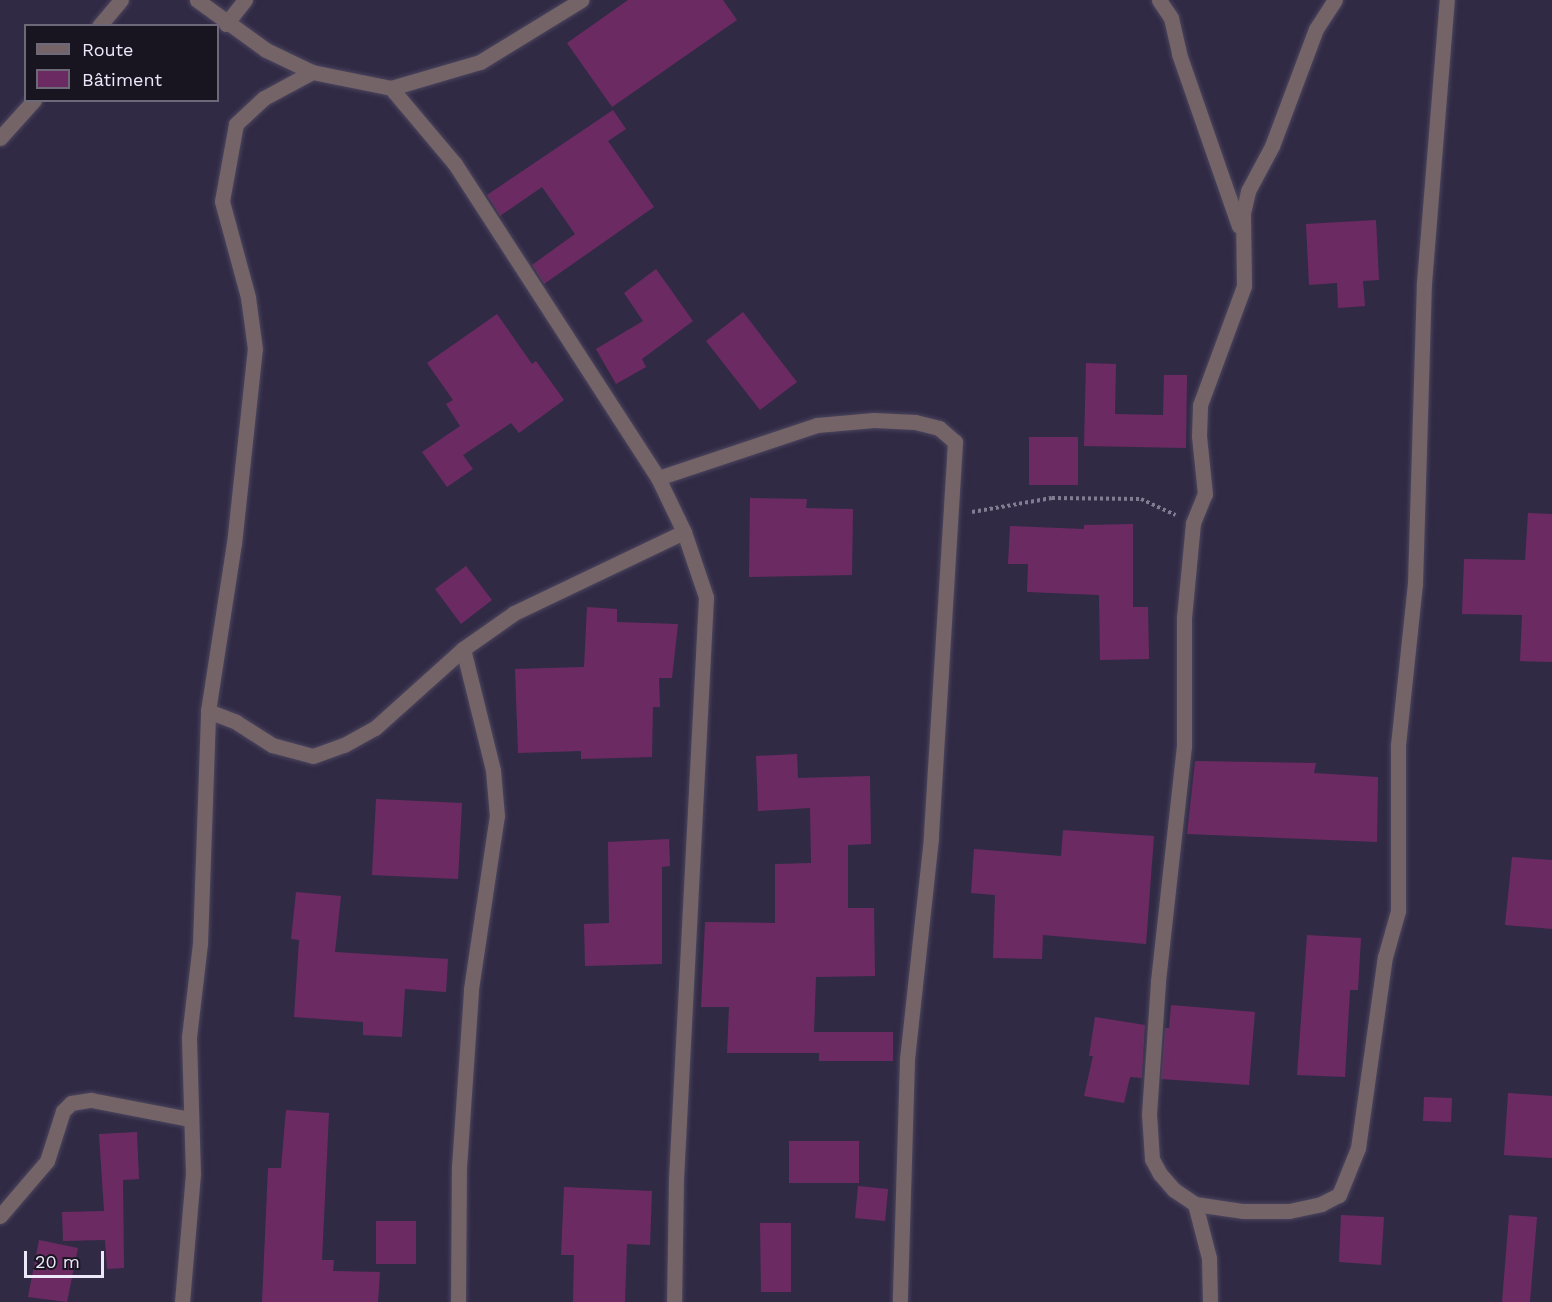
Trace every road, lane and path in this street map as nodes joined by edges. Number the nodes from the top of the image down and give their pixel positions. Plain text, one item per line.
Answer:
1 (121, 0) edge
2 (197, 0) edge
3 (245, 0) edge
4 (581, 0) edge
5 (1158, 0) edge
6 (1335, 0) edge
7 (1447, 0) edge
8 (101, 24) edge
9 (226, 24) junction
10 (312, 72) junction
11 (391, 88) junction
12 (32, 102) edge
13 (0, 138) edge
14 (1244, 240) junction
15 (658, 478) junction
16 (980, 510) dead end
17 (1193, 524) junction
18 (684, 532) junction
19 (464, 649) junction
20 (208, 711) junction
21 (190, 1119) junction
22 (1195, 1204) junction
23 (6, 1205) edge
24 (0, 1216) edge
25 (182, 1302) edge
26 (458, 1302) edge
27 (674, 1302) edge
28 (900, 1302) edge
29 (1209, 1302) edge

1 - 8 street
2 - 9 street
3 - 9 street
4 - 11 street
5 - 14 street
6 - 14 street
7 - 22 street
9 - 10 street
10 - 11 street
10 - 20 street
11 - 15 street
12 - 13 street
14 - 17 street
15 - 18 street
15 - 28 street
16 - 17 path
17 - 22 street
18 - 19 street
18 - 27 street
19 - 20 street
19 - 26 street
20 - 21 street
21 - 23 street
21 - 25 street
22 - 29 street
23 - 24 street

